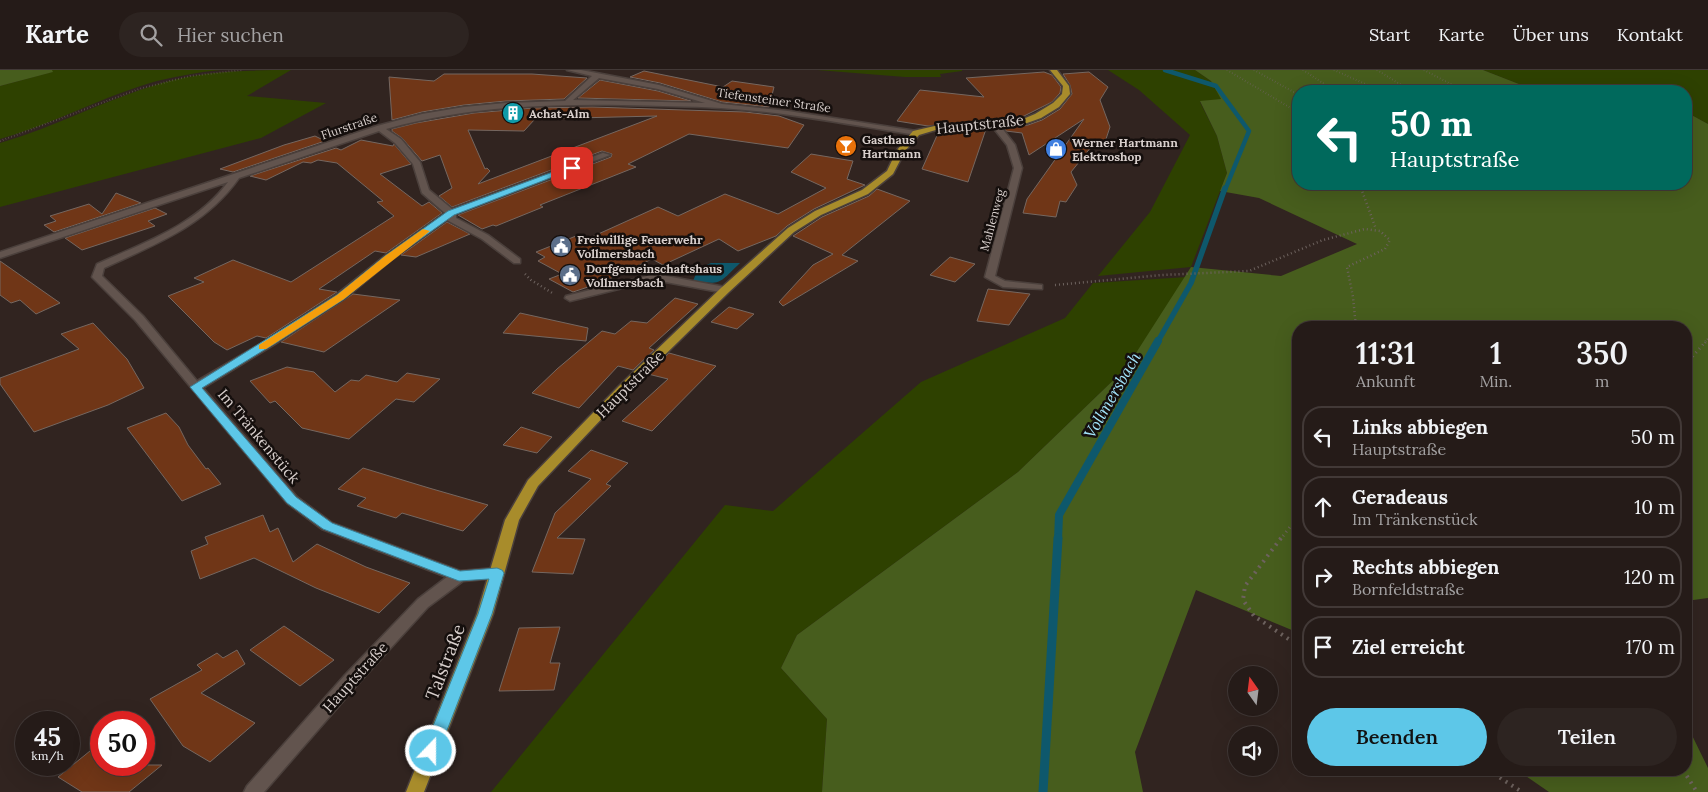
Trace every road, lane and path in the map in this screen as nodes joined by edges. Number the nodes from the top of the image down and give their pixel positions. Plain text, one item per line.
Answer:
1 (243, 70) edge
2 (570, 70) edge
3 (1052, 70) edge
4 (1227, 70) edge
5 (1254, 70) edge
6 (1303, 70) edge
7 (1334, 70) edge
8 (1377, 70) edge
9 (1424, 70) edge
10 (598, 75) junction
11 (1326, 85) edge
12 (1368, 85) edge
13 (1401, 85) edge
14 (1453, 85) edge
15 (1292, 91) edge
16 (566, 103) junction
17 (721, 106) junction
18 (1292, 108) edge
19 (995, 125) junction
20 (380, 128) junction
21 (916, 133) junction
22 (0, 141) edge
23 (606, 155) dead end
24 (236, 176) junction
25 (1362, 190) edge
26 (451, 213) junction
27 (1376, 229) junction
28 (0, 255) edge
29 (517, 261) joint
30 (1038, 288) joint
31 (724, 290) junction
32 (570, 298) joint
33 (1355, 321) edge
34 (1708, 339) edge
35 (1692, 357) edge
36 (196, 387) junction
37 (1292, 524) edge
38 (497, 573) junction
39 (459, 576) junction
40 (1292, 641) edge
41 (1497, 776) edge
42 (1687, 776) edge
43 (253, 792) edge
44 (415, 792) edge
45 (1522, 792) edge
46 (1697, 792) edge

1 - 22 path
2 - 10 street, Tiefensteiner Straße
3 - 19 main road, Hauptstraße
4 - 18 path
5 - 15 path
6 - 11 path
7 - 12 path
8 - 13 path
9 - 14 path
10 - 16 street
10 - 17 street, Tiefensteiner Straße
16 - 17 street, Flurstraße
16 - 20 street, Flurstraße
17 - 21 street, Tiefensteiner Straße
19 - 21 main road, Hauptstraße
19 - 30 street, Mahlenweg
20 - 24 street, Flurstraße
20 - 26 street
21 - 31 main road, Hauptstraße
23 - 26 street
24 - 28 street, Flurstraße
24 - 36 street, Im Tränkenstück
25 - 27 path
26 - 29 street
26 - 36 street
27 - 30 path
27 - 33 path
29 - 32 path
31 - 32 street
31 - 38 main road, Hauptstraße
34 - 35 path
36 - 39 street, Im Tränkenstück
37 - 40 path
38 - 39 street
38 - 44 main road, Talstraße
39 - 43 street, Hauptstraße
41 - 45 path
42 - 46 path

